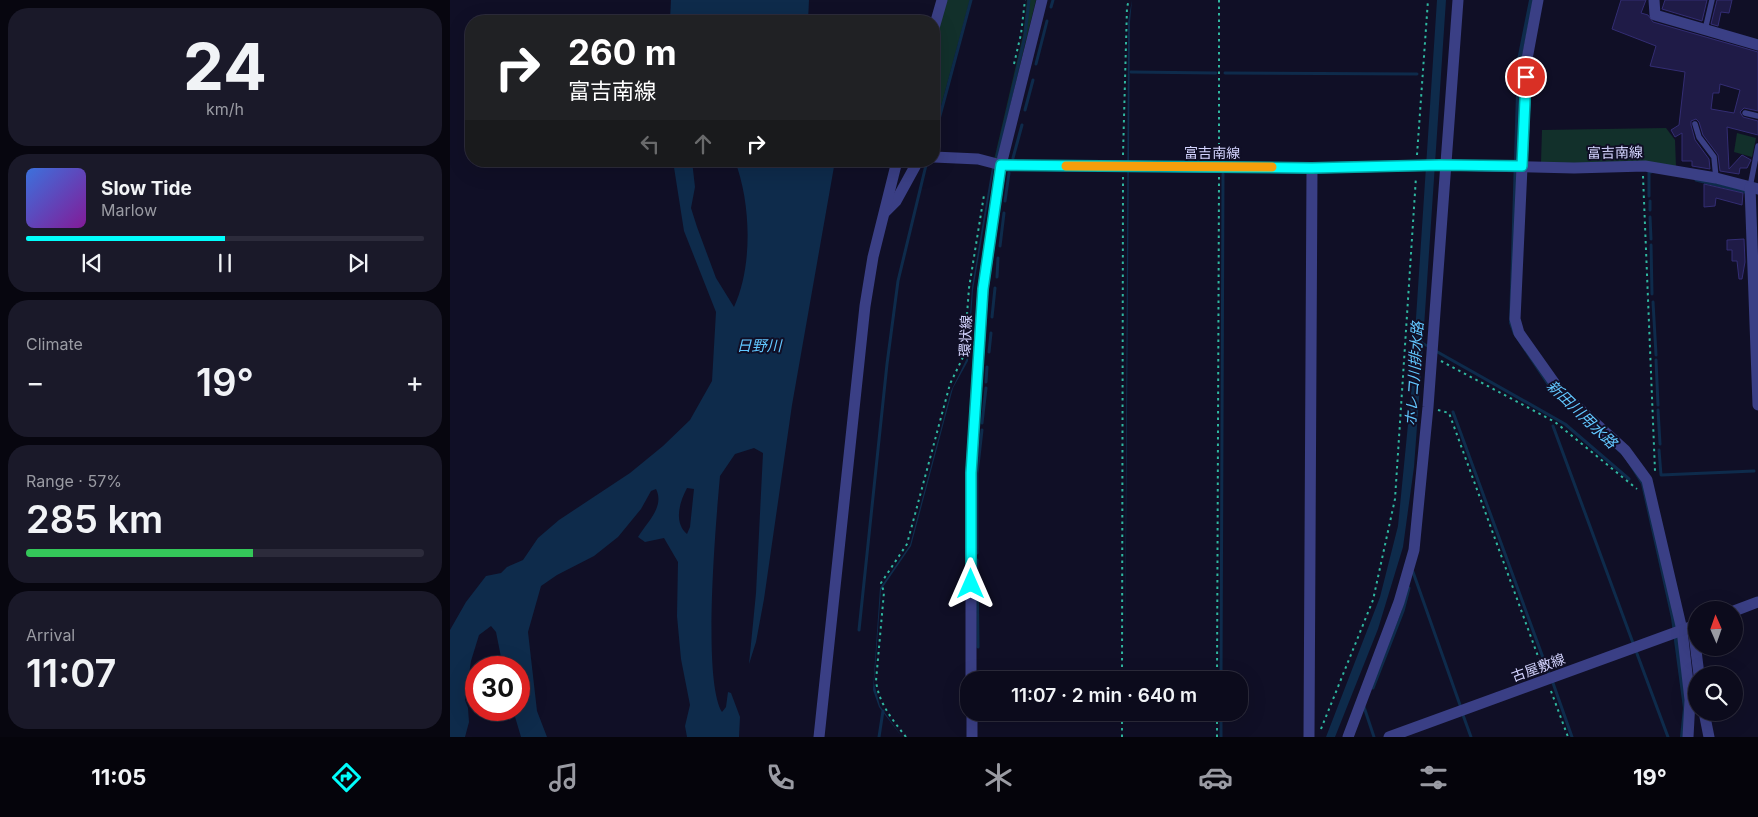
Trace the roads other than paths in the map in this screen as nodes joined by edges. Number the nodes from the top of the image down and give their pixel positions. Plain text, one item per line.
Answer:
1 (942, 0) edge
2 (1042, 0) edge
3 (1458, 0) edge
4 (1538, 0) edge
5 (1654, 0) edge
6 (1712, 0) edge
7 (938, 15) edge
8 (1705, 30) junction
9 (1758, 45) edge
10 (1745, 113) dead end
11 (1758, 116) edge
12 (1695, 124) dead end
13 (1758, 146) edge
14 (940, 157) edge
15 (1001, 165) junction
16 (1443, 165) junction
17 (1522, 166) junction
18 (896, 167) edge
19 (915, 167) edge
20 (1312, 168) junction
21 (1716, 178) junction
22 (1754, 188) edge
23 (884, 213) junction
24 (1758, 405) edge
25 (1758, 602) edge
26 (1743, 608) edge
27 (1688, 620) edge
28 (1688, 628) edge
29 (1690, 656) edge
30 (971, 671) edge
31 (972, 721) edge
32 (1705, 721) edge
33 (819, 737) edge
34 (972, 737) edge
35 (1309, 737) edge
36 (1348, 737) edge
37 (1389, 737) edge
38 (1688, 737) edge
39 (1708, 737) edge

1 - 7 street
2 - 15 street, 環状線
3 - 16 street
4 - 17 street
5 - 8 street
6 - 8 lane
8 - 9 street
10 - 11 lane
12 - 21 lane
13 - 22 lane
14 - 15 street, 富吉南線
15 - 20 street, 富吉南線
15 - 30 street, 環状線
16 - 17 street, 富吉南線
16 - 20 street, 富吉南線
16 - 36 street
17 - 21 street, 富吉南線
17 - 27 street
18 - 23 street
19 - 23 street
20 - 35 street
21 - 22 street, 富吉南線
22 - 24 street
23 - 33 street
25 - 26 street
28 - 37 street, 古屋敷線
29 - 38 street
31 - 34 street
32 - 39 street

